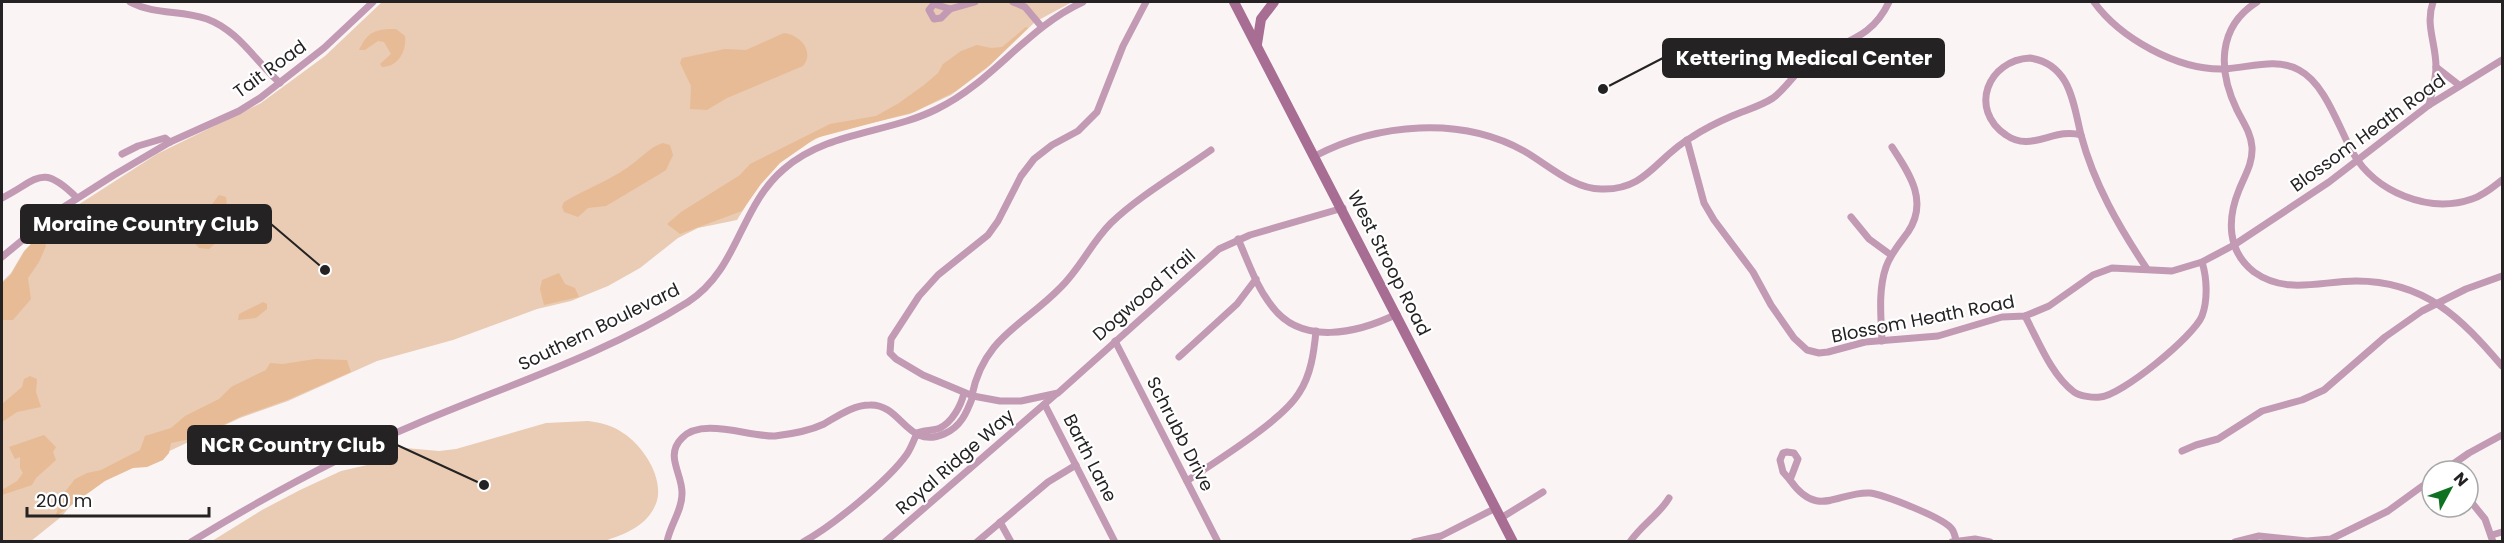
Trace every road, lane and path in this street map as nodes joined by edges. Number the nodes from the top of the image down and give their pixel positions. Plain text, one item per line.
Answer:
1 (129, 2) edge
2 (374, 2) edge
3 (975, 2) edge
4 (1013, 2) edge
5 (1083, 2) edge
6 (1146, 2) edge
7 (1234, 2) edge
8 (1274, 2) edge
9 (1889, 2) edge
10 (2094, 2) edge
11 (2257, 2) edge
12 (2433, 2) edge
13 (950, 9) dead end
14 (1041, 26) junction
15 (1257, 44) junction
16 (2502, 60) edge
17 (2436, 67) junction
18 (2224, 69) junction
19 (280, 83) junction
20 (2459, 85) junction
21 (2429, 105) junction
22 (2080, 135) junction
23 (1687, 140) junction
24 (171, 142) junction
25 (1892, 147) dead end
26 (1211, 150) dead end
27 (122, 154) dead end
28 (1316, 156) junction
29 (2358, 161) junction
30 (2502, 180) edge
31 (2, 198) edge
32 (77, 198) junction
33 (1343, 208) junction
34 (1851, 217) dead end
35 (1238, 239) junction
36 (2234, 245) junction
37 (1892, 255) junction
38 (2, 256) edge
39 (2202, 262) junction
40 (2147, 269) junction
41 (2502, 276) edge
42 (1256, 279) junction
43 (2435, 303) junction
44 (1397, 314) junction
45 (2025, 316) junction
46 (1316, 331) junction
47 (1115, 341) junction
48 (1882, 341) junction
49 (1179, 357) dead end
50 (2502, 366) edge
51 (1058, 393) junction
52 (970, 395) junction
53 (966, 403) junction
54 (1045, 405) junction
55 (951, 417) junction
56 (957, 426) junction
57 (917, 433) junction
58 (933, 434) junction
59 (2502, 435) edge
60 (2182, 451) dead end
61 (2464, 459) edge
62 (1076, 465) junction
63 (1790, 480) dead end
64 (1187, 481) junction
65 (2420, 488) edge
66 (1543, 492) dead end
67 (1669, 498) dead end
68 (1496, 508) junction
69 (2480, 513) edge
70 (1502, 519) junction
71 (1000, 522) junction
72 (2502, 532) edge
73 (2493, 538) edge
74 (2340, 539) edge
75 (1954, 541) edge
76 (191, 542) edge
77 (667, 542) edge
78 (803, 542) edge
79 (885, 542) edge
80 (977, 542) edge
81 (1011, 542) edge
82 (1115, 542) edge
83 (1218, 542) edge
84 (1414, 542) edge
85 (1513, 542) edge
86 (1630, 542) edge
87 (1990, 542) edge
88 (2235, 542) edge

1 - 19 street
2 - 19 street, Tait Road
3 - 13 street
4 - 14 street
5 - 14 street, Southern Boulevard
6 - 52 street
7 - 15 main road, West Stroop Road
8 - 15 main road
9 - 23 street
10 - 18 street
11 - 18 street
12 - 17 street
14 - 76 street, Southern Boulevard
15 - 28 main road, West Stroop Road
16 - 20 street, Blossom Heath Road
17 - 20 street
17 - 21 street
18 - 29 street
18 - 36 street
19 - 24 street, Tait Road
20 - 21 street, Blossom Heath Road
21 - 29 street, Blossom Heath Road
22 - 22 street
22 - 40 street
23 - 28 street
23 - 48 street, Blossom Heath Road
24 - 27 street, Tait Road
24 - 32 street, Tait Road
25 - 37 street
26 - 52 street, Royal Ridge Way
28 - 33 main road, West Stroop Road
29 - 30 street
29 - 36 street, Blossom Heath Road
31 - 32 street
32 - 38 street, Tait Road
33 - 35 street, Dogwood Trail
33 - 44 main road, West Stroop Road
34 - 37 street
35 - 42 street
35 - 47 street, Dogwood Trail
36 - 39 street, Blossom Heath Road
36 - 43 street
37 - 48 street
39 - 40 street, Blossom Heath Road
39 - 45 street
40 - 45 street, Blossom Heath Road
41 - 43 street
42 - 46 street
42 - 49 street
43 - 50 street
43 - 60 street
44 - 46 street
44 - 68 main road, West Stroop Road
45 - 48 street, Blossom Heath Road
46 - 64 street
47 - 51 street, Dogwood Trail
47 - 64 street, Schrubb Drive
51 - 52 street
51 - 54 street, Barth Lane
52 - 53 street, Royal Ridge Way
53 - 55 street, Royal Ridge Way
53 - 56 street, Royal Ridge Way
54 - 62 street, Barth Lane
54 - 79 street, Royal Ridge Way
55 - 56 street
55 - 58 street, Royal Ridge Way
56 - 58 street, Royal Ridge Way
57 - 58 street, Royal Ridge Way
57 - 77 street
57 - 78 street, Royal Ridge Way
59 - 61 street
62 - 71 street
62 - 82 street, Barth Lane
63 - 75 street
64 - 83 street, Schrubb Drive
65 - 74 street
66 - 70 street
67 - 86 street
68 - 70 main road, West Stroop Road
68 - 84 street
69 - 73 street
70 - 85 main road, West Stroop Road
71 - 80 street
71 - 81 street
72 - 73 street
74 - 88 street
75 - 87 street

